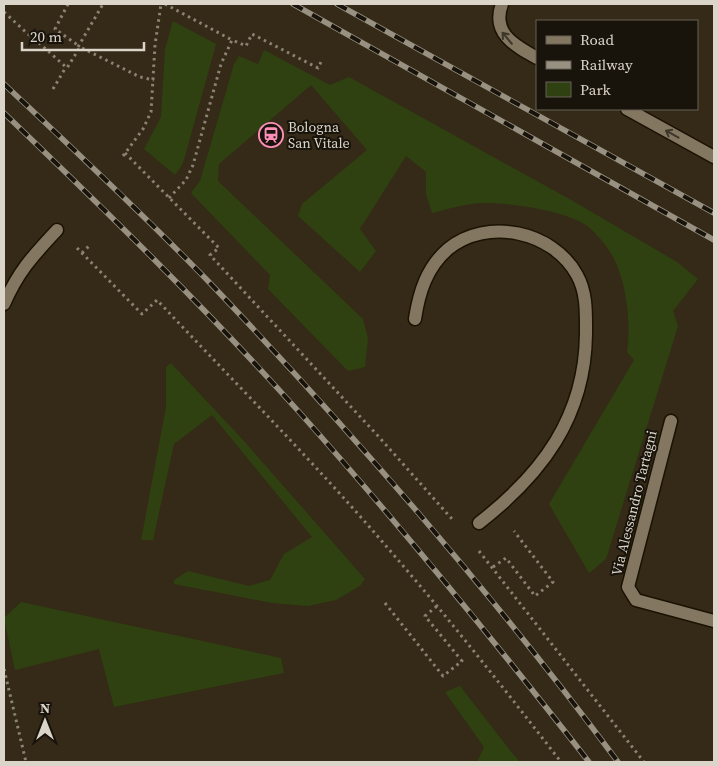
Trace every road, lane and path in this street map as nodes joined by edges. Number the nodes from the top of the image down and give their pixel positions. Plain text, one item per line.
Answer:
1 (68, 4) edge
2 (103, 4) edge
3 (161, 4) edge
4 (165, 4) edge
5 (502, 4) edge
6 (4, 12) edge
7 (29, 34) junction
8 (232, 40) junction
9 (79, 46) junction
10 (536, 57) edge
11 (322, 60) dead end
12 (154, 80) junction
13 (53, 89) dead end
14 (629, 110) edge
15 (714, 157) edge
16 (169, 198) junction
17 (57, 230) dead end
18 (90, 244) dead end
19 (82, 253) dead end
20 (87, 258) dead end
21 (4, 304) edge
22 (415, 319) dead end
23 (671, 421) dead end
24 (497, 509) junction
25 (479, 523) dead end
26 (456, 524) dead end
27 (474, 545) dead end
28 (493, 567) junction
29 (385, 603) dead end
30 (437, 606) junction
31 (714, 622) edge
32 (4, 669) edge
33 (26, 762) edge
34 (561, 762) edge
35 (644, 762) edge

1 - 9 path
2 - 9 path
3 - 12 path
4 - 8 path
10 -> 5 street
6 - 7 path
7 - 9 path
7 - 12 path
7 - 13 path
8 - 11 path
8 - 16 path
12 - 16 path
15 -> 14 street
16 - 26 path
17 - 21 street
18 - 19 path
20 - 30 path
22 - 24 street
23 - 31 street, Via Alessandro Tartagni
24 - 25 street
24 - 28 path
27 - 28 path
28 - 35 path
29 - 30 path
30 - 34 path
32 - 33 path

